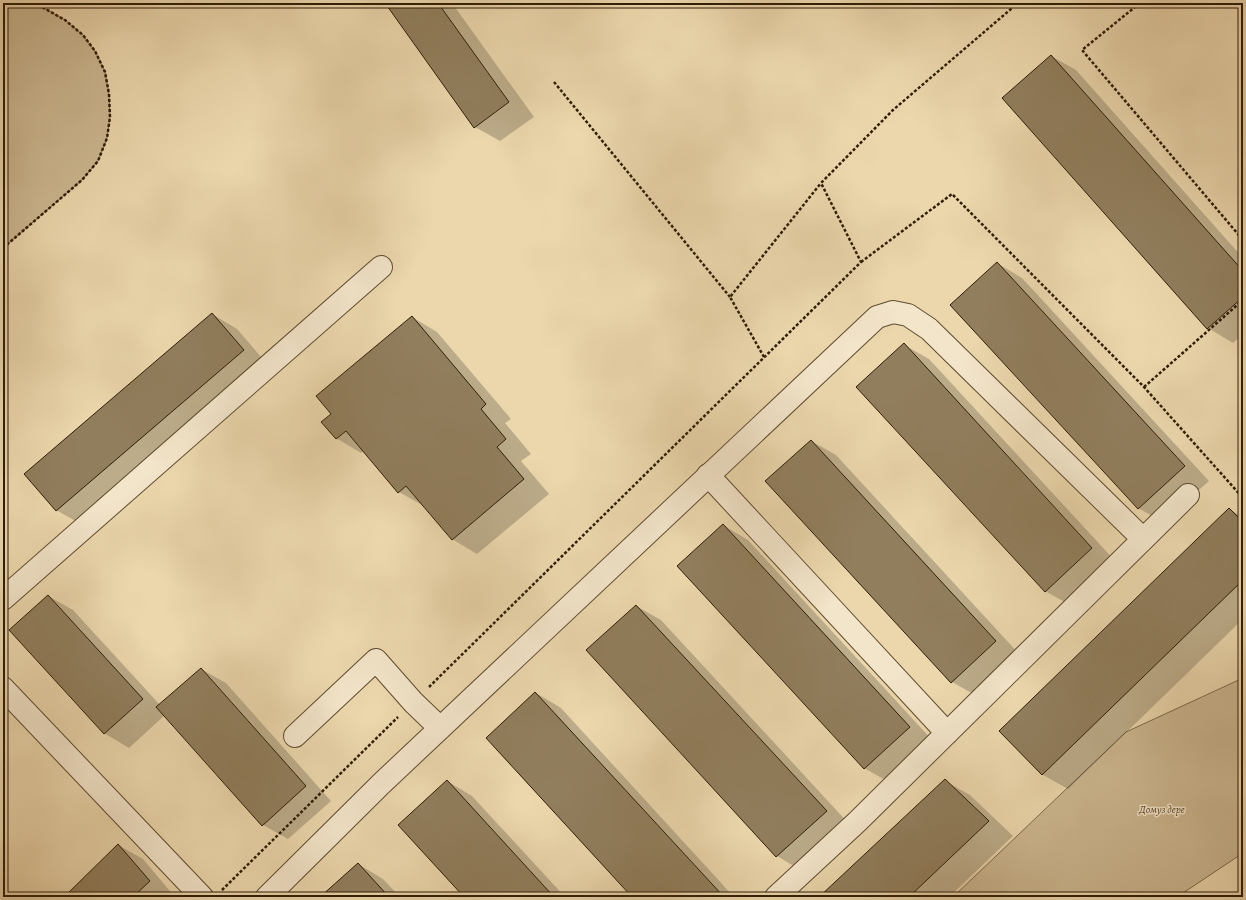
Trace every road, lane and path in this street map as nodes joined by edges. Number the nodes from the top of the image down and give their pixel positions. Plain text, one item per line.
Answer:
1 (18, 3) edge
2 (1018, 3) edge
3 (1140, 3) edge
4 (554, 82) dead end
5 (821, 183) junction
6 (1243, 240) edge
7 (3, 248) edge
8 (861, 262) junction
9 (381, 267) dead end
10 (730, 297) junction
11 (1243, 300) edge
12 (764, 357) junction
13 (1144, 386) junction
14 (708, 475) junction
15 (1188, 495) dead end
16 (1243, 498) edge
17 (1143, 539) junction
18 (3, 599) edge
19 (3, 688) edge
20 (413, 702) junction
21 (440, 728) junction
22 (947, 733) junction
23 (295, 736) dead end
24 (211, 894) edge
25 (267, 897) edge
26 (776, 897) edge

1 - 7 path
2 - 5 path
3 - 6 path
4 - 10 path
5 - 8 path
5 - 10 path
8 - 12 path
8 - 13 path
9 - 18 street
10 - 12 path
11 - 13 path
12 - 20 path
13 - 16 path
14 - 17 street
14 - 21 street
14 - 22 street
15 - 17 street
17 - 22 street
19 - 24 street
20 - 21 street
20 - 23 street
20 - 24 path
21 - 25 street
22 - 26 street

